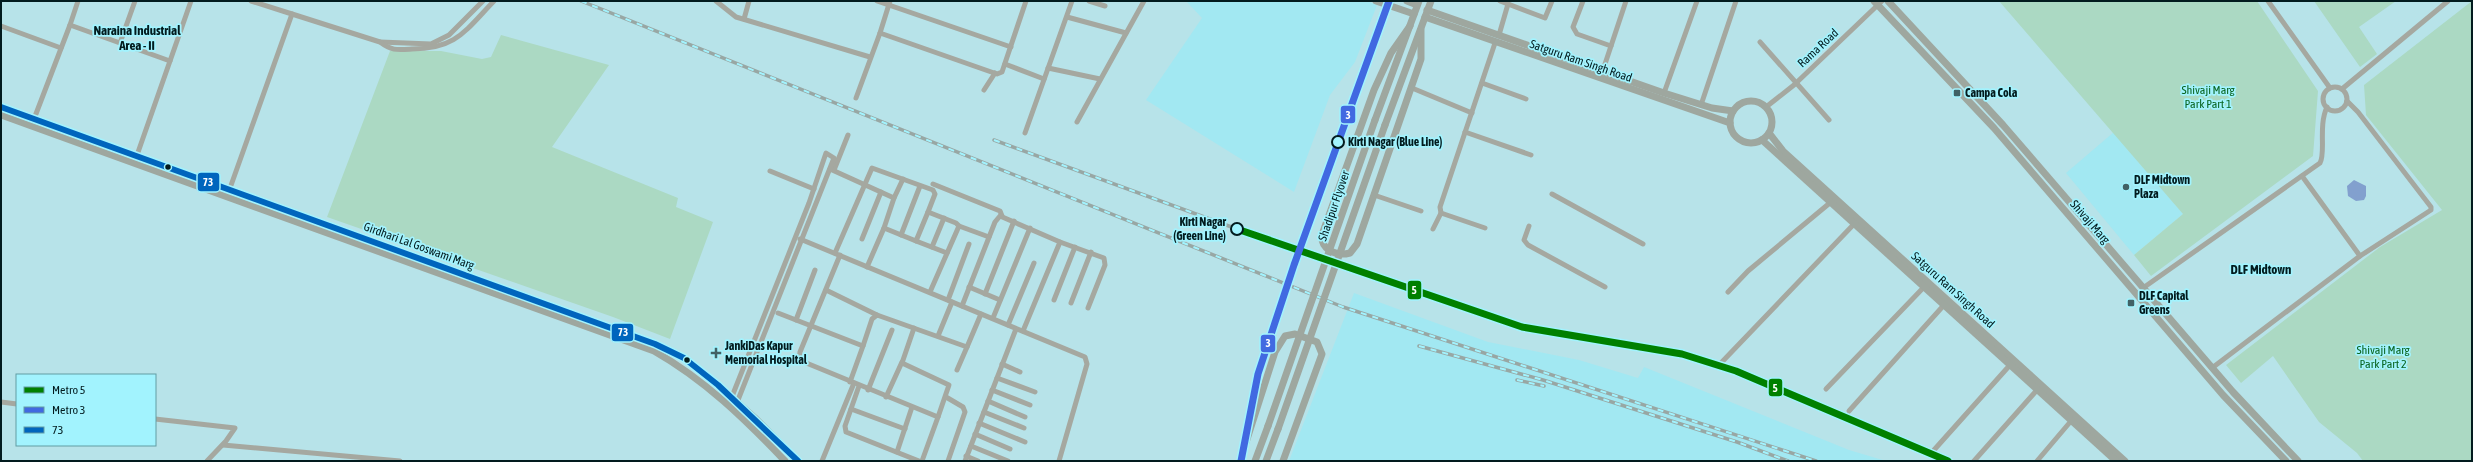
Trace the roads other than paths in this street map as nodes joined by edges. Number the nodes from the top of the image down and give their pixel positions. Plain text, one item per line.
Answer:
1 (78, 1) edge
2 (135, 1) edge
3 (191, 1) edge
4 (251, 1) edge
5 (483, 1) edge
6 (494, 1) edge
7 (716, 1) edge
8 (749, 1) edge
9 (877, 1) edge
10 (1026, 1) edge
11 (1072, 1) edge
12 (1089, 1) edge
13 (1144, 1) edge
14 (1376, 1) edge
15 (1407, 1) edge
16 (1430, 1) edge
17 (1500, 1) edge
18 (1552, 1) edge
19 (1583, 1) edge
20 (1626, 1) edge
21 (1697, 1) edge
22 (1736, 1) edge
23 (1888, 1) edge
24 (2268, 1) edge
25 (2448, 1) edge
26 (1878, 2) edge
27 (889, 3) edge
28 (1418, 3) edge
29 (1508, 4) junction
30 (1105, 6) dead end
31 (1426, 13) junction
32 (292, 14) junction
33 (1414, 14) junction
34 (1066, 17) junction
35 (744, 19) junction
36 (1, 26) edge
37 (70, 26) junction
38 (1410, 26) junction
39 (1421, 30) junction
40 (1126, 32) junction
41 (880, 33) junction
42 (1499, 35) junction
43 (380, 42) junction
44 (1760, 42) dead end
45 (120, 43) junction
46 (1495, 43) junction
47 (1611, 46) junction
48 (1011, 47) junction
49 (62, 48) junction
50 (870, 58) junction
51 (170, 60) junction
52 (1005, 64) junction
53 (1048, 68) junction
54 (1603, 70) junction
55 (995, 73) junction
56 (1100, 79) junction
57 (1044, 80) junction
58 (1482, 83) junction
59 (1795, 83) junction
60 (1412, 88) junction
61 (2330, 88) junction
62 (984, 90) dead end
63 (2342, 90) junction
64 (1664, 92) junction
65 (856, 98) dead end
66 (1526, 99) dead end
67 (2346, 101) junction
68 (1701, 104) junction
69 (1, 107) edge
70 (1766, 107) junction
71 (2327, 107) junction
72 (1733, 111) junction
73 (1472, 113) junction
74 (1, 115) edge
75 (34, 119) junction
76 (1829, 120) dead end
77 (1076, 122) dead end
78 (1730, 123) junction
79 (1466, 132) junction
80 (1025, 133) dead end
81 (1769, 133) junction
82 (848, 135) dead end
83 (1762, 140) junction
84 (1531, 155) dead end
85 (135, 160) junction
86 (832, 169) junction
87 (770, 171) dead end
88 (2302, 176) junction
89 (903, 179) junction
90 (933, 184) dead end
91 (864, 185) junction
92 (920, 186) junction
93 (814, 188) junction
94 (230, 190) junction
95 (880, 192) junction
96 (1552, 194) dead end
97 (1374, 195) junction
98 (227, 197) junction
99 (894, 198) junction
100 (1831, 202) junction
101 (1422, 211) dead end
102 (928, 212) junction
103 (1441, 213) junction
104 (1002, 216) junction
105 (944, 218) junction
106 (1014, 220) junction
107 (1854, 223) junction
108 (959, 226) junction
109 (1529, 226) dead end
110 (884, 228) junction
111 (1030, 228) junction
112 (1486, 228) dead end
113 (1433, 229) dead end
114 (900, 235) junction
115 (796, 237) junction
116 (989, 237) junction
117 (862, 238) dead end
118 (802, 240) junction
119 (916, 241) junction
120 (1060, 242) junction
121 (969, 244) dead end
122 (1642, 244) dead end
123 (932, 247) junction
124 (1075, 247) junction
125 (1091, 252) junction
126 (947, 253) junction
127 (837, 254) junction
128 (2360, 256) junction
129 (1034, 263) dead end
130 (867, 266) junction
131 (815, 270) dead end
132 (1924, 286) junction
133 (969, 287) junction
134 (1605, 287) dead end
135 (2143, 288) junction
136 (826, 290) junction
137 (930, 292) junction
138 (1728, 292) dead end
139 (985, 294) junction
140 (1000, 300) junction
141 (1054, 300) dead end
142 (950, 301) junction
143 (1071, 303) dead end
144 (1944, 305) junction
145 (962, 306) junction
146 (1088, 308) dead end
147 (778, 313) dead end
148 (981, 314) junction
149 (878, 316) junction
150 (992, 318) junction
151 (796, 320) junction
152 (1008, 325) junction
153 (811, 326) junction
154 (914, 328) junction
155 (1016, 328) junction
156 (892, 330) dead end
157 (1023, 331) junction
158 (938, 336) junction
159 (863, 346) junction
160 (967, 347) junction
161 (902, 362) junction
162 (1002, 364) junction
163 (1720, 364) dead end
164 (2010, 365) junction
165 (2212, 368) junction
166 (957, 370) dead end
167 (1020, 372) dead end
168 (997, 378) junction
169 (854, 384) junction
170 (1826, 389) dead end
171 (868, 390) junction
172 (992, 390) junction
173 (2037, 390) junction
174 (1035, 392) dead end
175 (886, 397) junction
176 (946, 397) junction
177 (988, 401) junction
178 (1, 402) edge
179 (733, 403) junction
180 (16, 404) edge
181 (1030, 405) dead end
182 (912, 407) junction
183 (851, 409) junction
184 (1849, 410) dead end
185 (984, 412) junction
186 (1025, 416) dead end
187 (938, 417) junction
188 (156, 419) edge
189 (2071, 421) junction
190 (979, 423) junction
191 (1024, 428) dead end
192 (905, 429) junction
193 (975, 434) junction
194 (1025, 442) dead end
195 (225, 443) junction
196 (971, 446) junction
197 (1010, 449) dead end
198 (1934, 450) dead end
199 (897, 452) junction
200 (966, 459) edge
201 (207, 461) edge
202 (400, 461) edge
203 (786, 461) edge
204 (798, 461) edge
205 (822, 461) edge
206 (921, 461) edge
207 (948, 461) edge
208 (978, 461) edge
209 (1008, 461) edge
210 (1059, 461) edge
211 (1240, 461) edge
212 (1255, 461) edge
213 (1266, 461) edge
214 (1283, 461) edge
215 (1974, 461) edge
216 (2037, 461) edge
217 (2116, 461) edge
218 (2125, 461) edge
219 (2286, 461) edge
220 (2298, 461) edge

1 - 37 street
2 - 45 street
3 - 51 street
4 - 32 street
5 - 43 street
6 - 43 street
7 - 35 street
8 - 35 street
9 - 27 street
10 - 48 street
11 - 34 street
12 - 30 street
13 - 40 street
14 - 33 main road
15 - 28 main road
16 - 31 main road, Shadipur Flyover
17 - 29 street
18 - 29 street
19 - 47 street
20 - 47 street
21 - 64 street
22 - 68 street
23 - 135 main road, Shivaji Marg
24 - 61 street
25 - 63 street
26 - 59 street, Rama Road
26 - 219 main road, Shivaji Marg
27 - 41 street
27 - 48 street
28 - 33 main road, Shadipur Flyover
29 - 42 street
31 - 39 main road, Shadipur Flyover
31 - 42 main road, Satguru Ram Singh Road
31 - 46 main road, Satguru Ram Singh Road
32 - 43 street
32 - 94 street
33 - 38 main road, Shadipur Flyover
34 - 40 street
34 - 53 street
35 - 50 street
36 - 49 street
37 - 45 street
37 - 49 street
38 - 97 main road
38 - 212 main road, Shadipur Flyover, bridge
39 - 60 main road
39 - 213 main road, Shadipur Flyover, bridge
40 - 56 street
41 - 50 street
41 - 55 street
42 - 54 main road, Satguru Ram Singh Road
44 - 59 street
45 - 51 street
46 - 58 street
46 - 78 main road, Satguru Ram Singh Road
47 - 54 street
48 - 52 street
49 - 75 street
50 - 65 street
51 - 85 street
52 - 55 street
52 - 57 street
53 - 56 street
53 - 57 street
54 - 64 main road, Satguru Ram Singh Road
55 - 62 street
56 - 77 street
57 - 80 street
58 - 66 street
58 - 73 street
59 - 70 street, Rama Road
59 - 76 street
60 - 73 street
60 - 97 main road
61 - 63 street
61 - 71 street
63 - 67 street
64 - 68 main road, Satguru Ram Singh Road
67 - 71 street
67 - 128 street
68 - 72 main road, Satguru Ram Singh Road
69 - 75 main road, Girdhari Lal Goswami Marg
70 - 72 main road
70 - 81 main road
71 - 88 street
72 - 78 main road
73 - 79 street
74 - 85 main road, Girdhari Lal Goswami Marg
75 - 85 main road, Girdhari Lal Goswami Marg
78 - 83 main road
79 - 84 street
79 - 103 street
81 - 83 main road
81 - 218 main road, Satguru Ram Singh Road
82 - 86 street
83 - 100 main road, Satguru Ram Singh Road
85 - 94 main road, Girdhari Lal Goswami Marg
85 - 98 main road, Girdhari Lal Goswami Marg
86 - 91 street
86 - 93 street
86 - 118 street
87 - 93 street
88 - 128 street
88 - 135 street
89 - 91 street
89 - 92 street
89 - 99 street
90 - 104 street
91 - 95 street
91 - 127 street
92 - 102 street
92 - 114 street
93 - 115 street
94 - 98 street
94 - 179 main road, Girdhari Lal Goswami Marg
95 - 99 street
95 - 117 street
96 - 122 street
97 - 101 street
98 - 179 main road, Girdhari Lal Goswami Marg
99 - 110 street
100 - 107 main road, Satguru Ram Singh Road
100 - 138 street
102 - 105 street
102 - 119 street
103 - 112 street
103 - 113 street
104 - 106 street
104 - 116 street
105 - 108 street
105 - 123 street
106 - 111 street
106 - 139 street
107 - 132 main road, Satguru Ram Singh Road
107 - 163 street
108 - 116 street
108 - 126 street
109 - 134 street
110 - 114 street
110 - 130 street
111 - 120 street
111 - 140 street
114 - 119 street
115 - 118 street
115 - 179 street
116 - 133 street
118 - 127 street
118 - 179 street
119 - 123 street
120 - 124 street
120 - 157 street
121 - 142 street
123 - 126 street
124 - 125 street
124 - 141 street
125 - 143 street
125 - 146 street
126 - 137 street
127 - 130 street
127 - 136 street
128 - 165 street
129 - 152 street
130 - 137 street
131 - 151 street
132 - 144 main road, Satguru Ram Singh Road
132 - 170 street
133 - 139 street
133 - 145 street
135 - 165 main road, Shivaji Marg
136 - 149 street
136 - 153 street
137 - 142 street
139 - 140 street
140 - 150 street
142 - 145 street
142 - 158 street
144 - 164 main road, Satguru Ram Singh Road
144 - 184 street
145 - 148 street
147 - 151 street
148 - 150 street
148 - 160 street
149 - 154 street
149 - 159 street
150 - 152 street
151 - 153 street
152 - 155 street
153 - 159 street
153 - 169 street
154 - 158 street
154 - 161 street
155 - 157 street
155 - 162 street
156 - 171 street
157 - 210 street
158 - 160 street
159 - 169 street
160 - 166 street
161 - 175 street
161 - 176 street
162 - 167 street
162 - 168 street
164 - 173 main road, Satguru Ram Singh Road
164 - 198 street
165 - 220 main road, Shivaji Marg
168 - 172 street
168 - 174 street
169 - 171 street
169 - 183 street
169 - 205 street
171 - 175 street
172 - 177 street
172 - 181 street
173 - 189 main road, Satguru Ram Singh Road
173 - 215 street
175 - 182 street
176 - 187 street
176 - 207 street
177 - 185 street
177 - 186 street
178 - 180 street
179 - 203 main road, Girdhari Lal Goswami Marg
179 - 204 main road, Girdhari Lal Goswami Marg
182 - 187 street
182 - 192 street
183 - 192 street
183 - 199 street
185 - 190 street
185 - 191 street
187 - 206 street
188 - 195 street
189 - 216 street
189 - 217 main road, Satguru Ram Singh Road
190 - 193 street
190 - 194 street
192 - 199 street
193 - 196 street
193 - 197 street
195 - 201 street
195 - 202 street
196 - 200 street
196 - 209 street
199 - 206 street
200 - 208 street
211 - 214 main road

